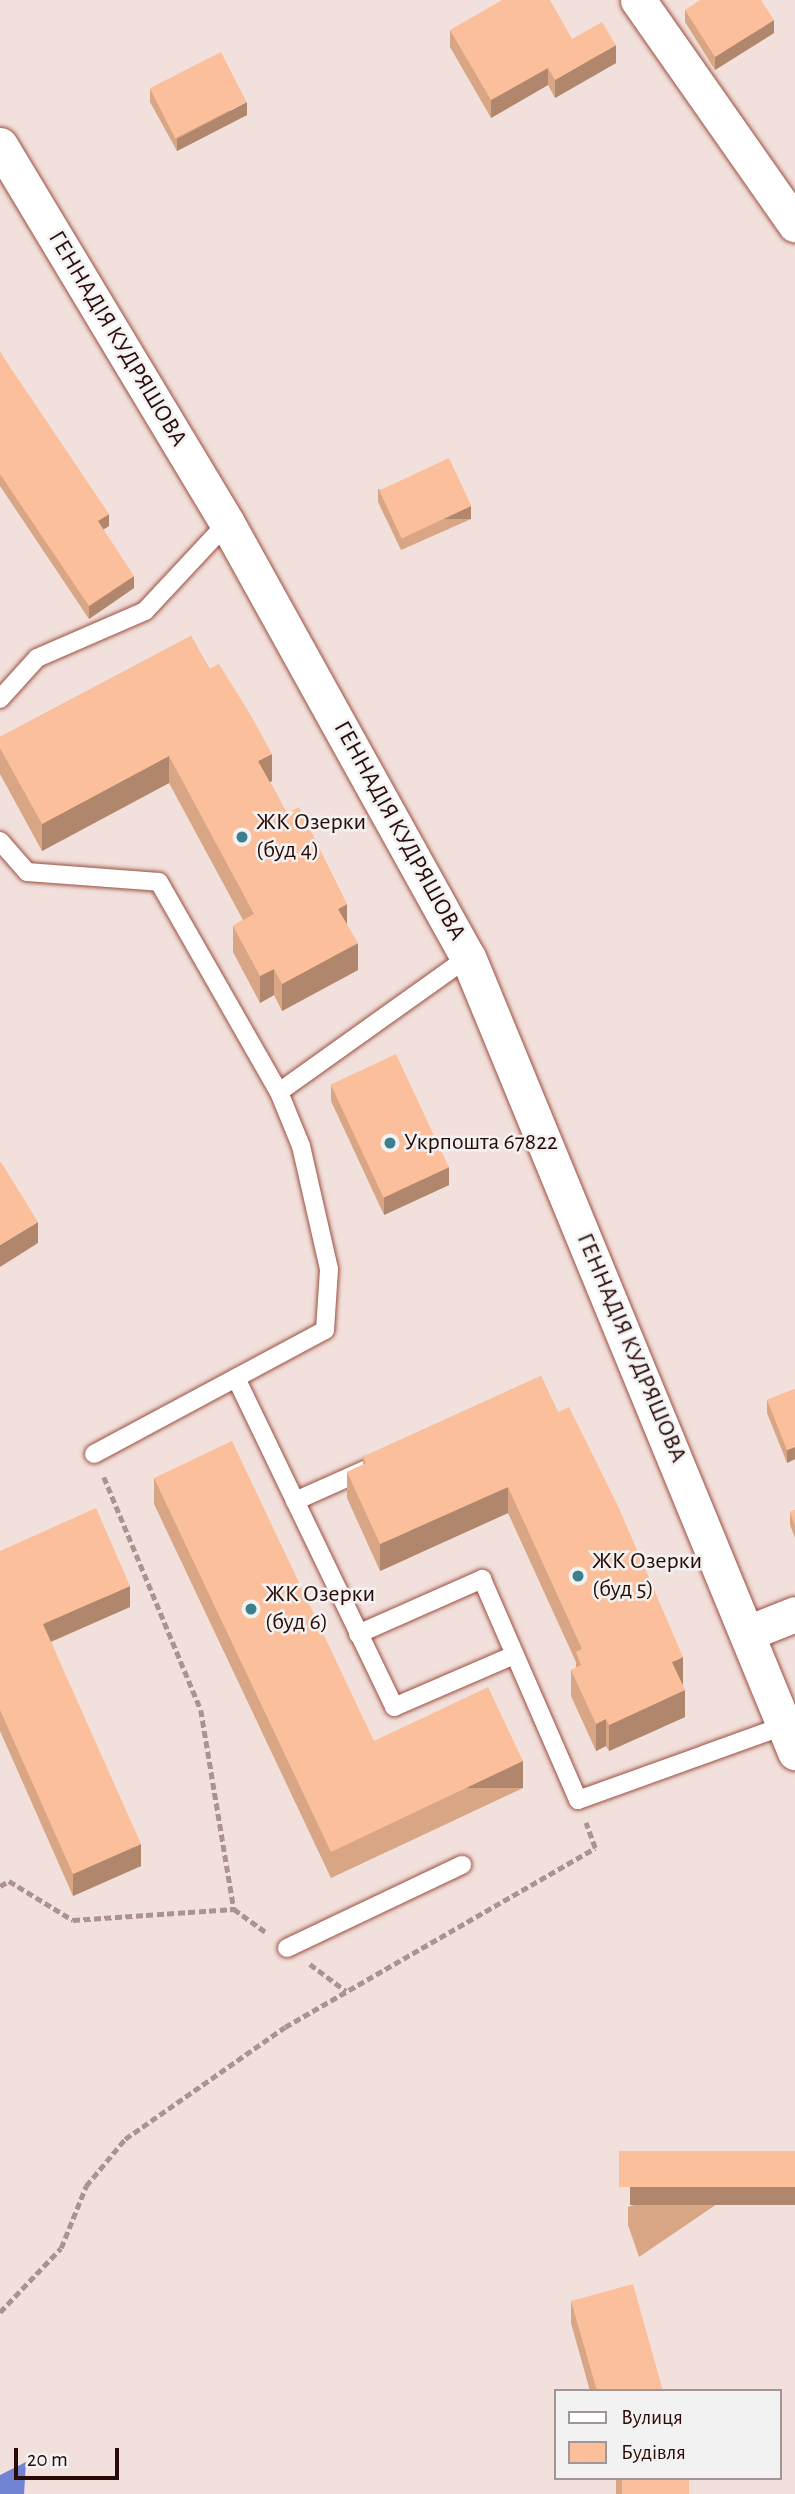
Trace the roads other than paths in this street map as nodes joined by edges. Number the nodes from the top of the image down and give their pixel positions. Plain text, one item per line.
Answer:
1 (638, 0) edge
2 (0, 145) edge
3 (795, 224) edge
4 (227, 523) junction
5 (0, 699) edge
6 (0, 841) edge
7 (468, 957) junction
8 (279, 1093) junction
9 (236, 1378) junction
10 (94, 1454) road end
11 (383, 1462) edge
12 (295, 1500) junction
13 (795, 1614) edge
14 (750, 1632) junction
15 (358, 1634) junction
16 (514, 1655) junction
17 (790, 1739) edge
18 (461, 1865) dead end
19 (287, 1948) road end

1 - 3 street
2 - 4 street, ГЕННАДІЯ КУДРЯШОВА
4 - 5 lane
4 - 7 street, ГЕННАДІЯ КУДРЯШОВА
6 - 8 lane
7 - 8 lane
7 - 14 street, ГЕННАДІЯ КУДРЯШОВА
8 - 9 lane
9 - 10 lane
9 - 12 lane
11 - 12 lane
12 - 15 lane
13 - 14 street
14 - 17 street, ГЕННАДІЯ КУДРЯШОВА
15 - 16 lane
15 - 16 lane
16 - 17 lane
18 - 19 lane

